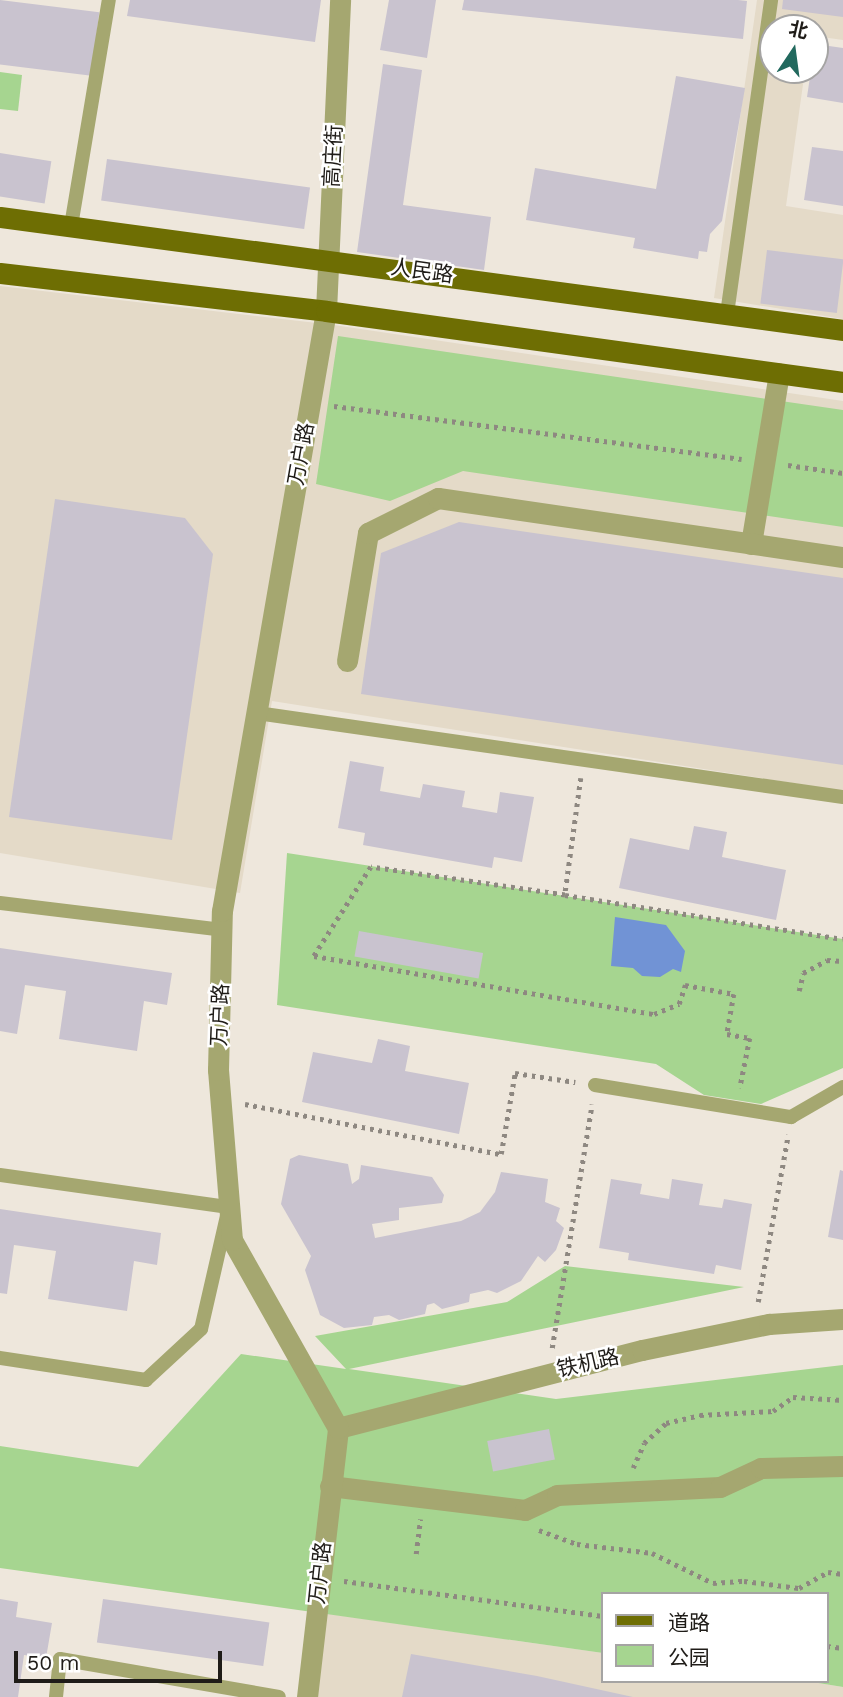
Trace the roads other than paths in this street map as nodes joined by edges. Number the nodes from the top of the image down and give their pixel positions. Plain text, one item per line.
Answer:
1 (109, 0) edge
2 (340, 0) edge
3 (772, 0) edge
4 (0, 218) edge
5 (71, 226) junction
6 (329, 258) junction
7 (0, 273) edge
8 (326, 311) junction
9 (727, 314) junction
10 (843, 330) edge
11 (779, 373) junction
12 (843, 382) edge
13 (751, 544) junction
14 (843, 557) edge
15 (346, 661) dead end
16 (257, 713) junction
17 (843, 797) edge
18 (0, 902) edge
19 (222, 930) junction
20 (595, 1085) road end
21 (843, 1087) edge
22 (0, 1175) edge
23 (229, 1207) junction
24 (843, 1319) edge
25 (0, 1359) edge
26 (338, 1428) junction
27 (843, 1466) edge
28 (330, 1486) junction
29 (56, 1697) edge
30 (279, 1697) edge
31 (307, 1697) edge

1 - 5 lane
2 - 6 street, 高庄街
3 - 9 lane
4 - 5 main road, 人民路
5 - 6 main road, 人民路
6 - 8 street, 高庄街
6 - 9 main road, 人民路
7 - 8 main road
8 - 11 main road
8 - 16 street, 万户路
9 - 10 main road, 人民路
11 - 12 main road
11 - 13 street
13 - 14 street
13 - 15 street
16 - 17 lane
16 - 19 street, 万户路
18 - 19 lane
19 - 23 street, 万户路
20 - 21 lane
22 - 23 lane
23 - 25 lane
23 - 26 street, 万户路
24 - 26 street, 铁机路
26 - 28 street, 万户路
27 - 28 street
28 - 31 street, 万户路
29 - 30 lane

